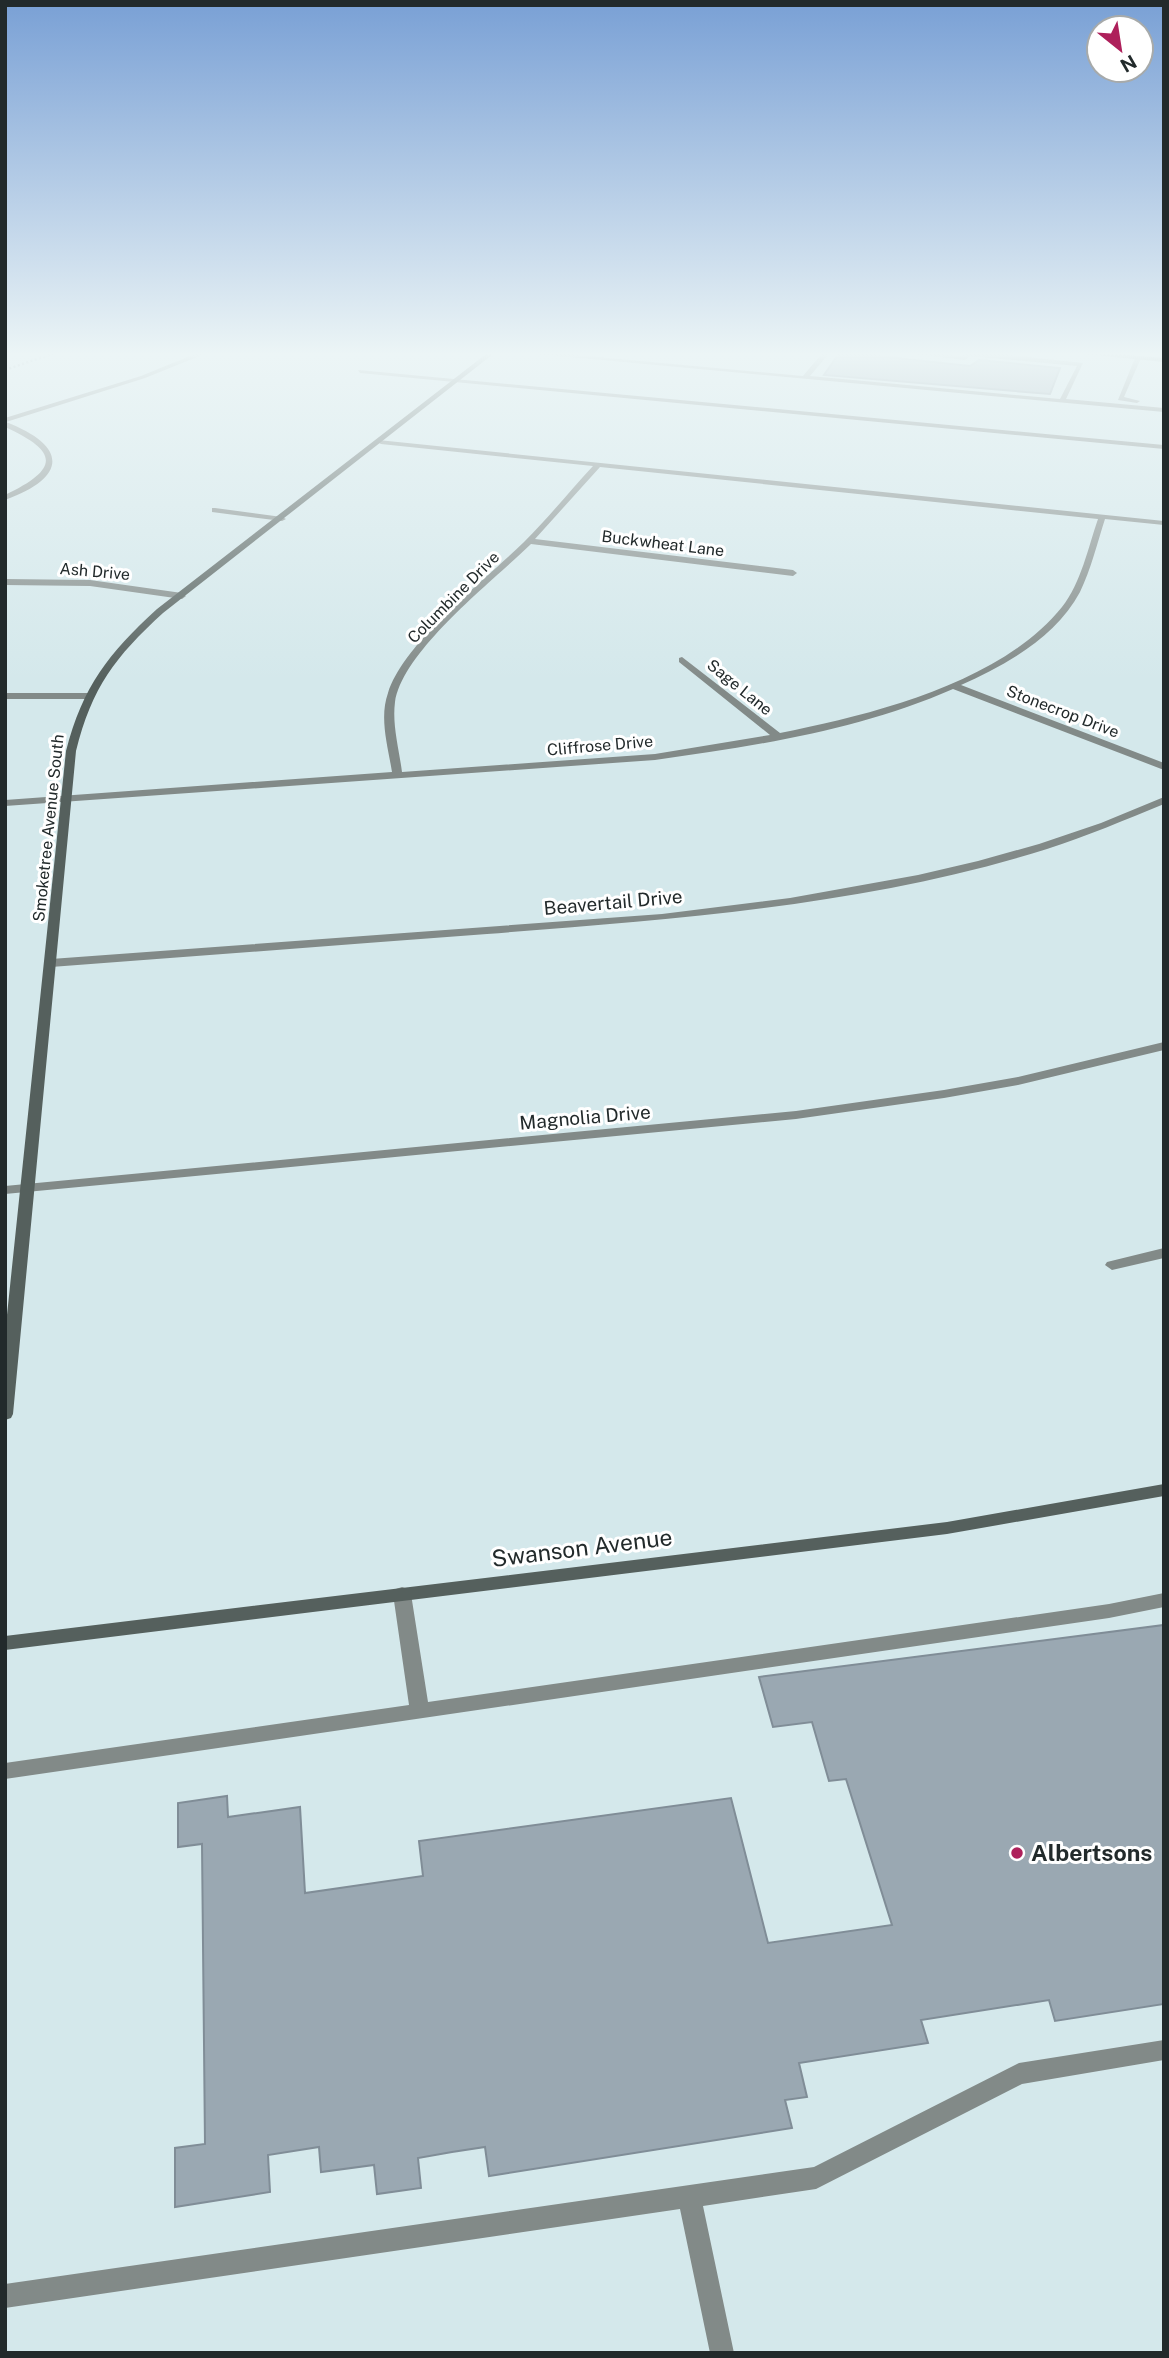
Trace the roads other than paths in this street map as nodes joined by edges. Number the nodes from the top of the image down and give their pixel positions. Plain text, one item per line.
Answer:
1 (50, 461) edge
2 (357, 461) edge
3 (561, 461) edge
4 (598, 465) junction
5 (5, 498) edge
6 (215, 510) dead end
7 (1102, 517) junction
8 (282, 519) junction
9 (1164, 523) edge
10 (529, 541) junction
11 (793, 573) dead end
12 (5, 582) edge
13 (182, 596) junction
14 (682, 660) dead end
15 (952, 685) junction
16 (5, 696) edge
17 (90, 696) junction
18 (778, 737) junction
19 (1164, 767) edge
20 (398, 776) junction
21 (67, 798) junction
22 (1164, 800) edge
23 (5, 803) edge
24 (51, 963) junction
25 (1164, 1046) edge
26 (28, 1188) junction
27 (5, 1190) edge
28 (1164, 1253) edge
29 (1112, 1265) dead end
30 (11, 1304) edge
31 (5, 1414) edge
32 (1164, 1490) edge
33 (402, 1594) junction
34 (1164, 1600) edge
35 (5, 1643) edge
36 (419, 1712) junction
37 (5, 1771) edge
38 (1164, 2050) edge
39 (690, 2196) junction
40 (5, 2297) edge
41 (722, 2353) edge

1 - 5 street
2 - 8 street, Smoketree Avenue South
3 - 4 street
4 - 7 street
4 - 10 street, Columbine Drive
6 - 8 street
7 - 9 street
7 - 15 street, Cliffrose Drive
8 - 13 street, Smoketree Avenue South
10 - 11 street, Buckwheat Lane
10 - 20 street, Columbine Drive
12 - 13 street, Ash Drive
13 - 17 street, Smoketree Avenue South
14 - 18 street, Sage Lane
15 - 18 street, Cliffrose Drive
15 - 19 street, Stonecrop Drive
16 - 17 street
17 - 21 street, Smoketree Avenue South
18 - 20 street, Cliffrose Drive
20 - 21 street, Cliffrose Drive
21 - 23 street, Cliffrose Drive
21 - 24 street, Smoketree Avenue South
22 - 24 street, Beavertail Drive
24 - 26 street, Smoketree Avenue South
25 - 26 street, Magnolia Drive
26 - 27 street, Magnolia Drive
26 - 30 street, Smoketree Avenue South
28 - 29 street
30 - 31 street, Smoketree Avenue South
32 - 33 street, Swanson Avenue
33 - 35 street, Swanson Avenue
33 - 36 street
34 - 36 street
36 - 37 street
38 - 39 street
39 - 40 street
39 - 41 street

